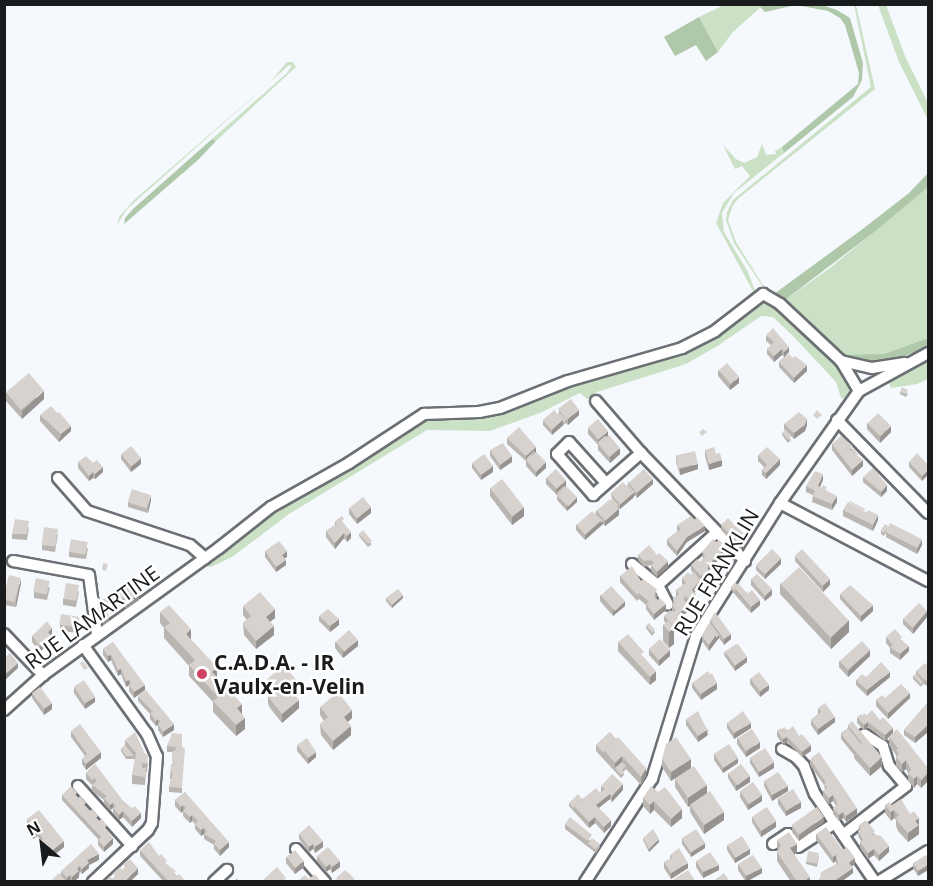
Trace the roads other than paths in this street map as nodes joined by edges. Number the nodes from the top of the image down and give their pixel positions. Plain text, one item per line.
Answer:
1 (928, 353) edge
2 (914, 360) junction
3 (841, 362) junction
4 (860, 391) junction
5 (596, 401) dead end
6 (837, 420) junction
7 (641, 453) junction
8 (58, 478) dead end
9 (606, 483) junction
10 (780, 503) junction
11 (928, 513) edge
12 (717, 532) junction
13 (205, 558) junction
14 (12, 561) dead end
15 (745, 561) junction
16 (632, 564) edge
17 (928, 581) edge
18 (658, 585) junction
19 (668, 605) edge
20 (4, 634) edge
21 (97, 634) junction
22 (83, 645) junction
23 (43, 675) junction
24 (4, 710) edge
25 (864, 734) edge
26 (782, 749) dead end
27 (78, 786) dead end
28 (835, 823) junction
29 (843, 835) junction
30 (773, 844) dead end
31 (132, 846) junction
32 (296, 849) edge
33 (928, 851) edge
34 (227, 870) dead end
35 (93, 882) edge
36 (214, 882) edge
37 (325, 882) edge
38 (585, 882) edge
39 (877, 882) edge

1 - 2 street
2 - 3 street
2 - 4 street
3 - 4 street
3 - 13 street, RUE LAMARTINE
4 - 6 street, RUE FRANKLIN
5 - 7 street
6 - 10 street, RUE FRANKLIN
6 - 11 street
7 - 9 street
7 - 12 street
8 - 13 street
9 - 9 street
10 - 15 street, RUE FRANKLIN
10 - 17 street
12 - 15 street
12 - 18 street
13 - 21 street, RUE LAMARTINE
14 - 21 street
15 - 38 street, RUE FRANKLIN
16 - 18 street
18 - 19 street
20 - 23 street
21 - 22 street, RUE LAMARTINE
22 - 23 street, RUE LAMARTINE
22 - 31 street
23 - 24 street, RUE LAMARTINE
25 - 29 street
26 - 28 street
27 - 31 street
28 - 29 street
28 - 30 street
29 - 39 street
31 - 35 street
32 - 37 street
33 - 39 street
34 - 36 street

